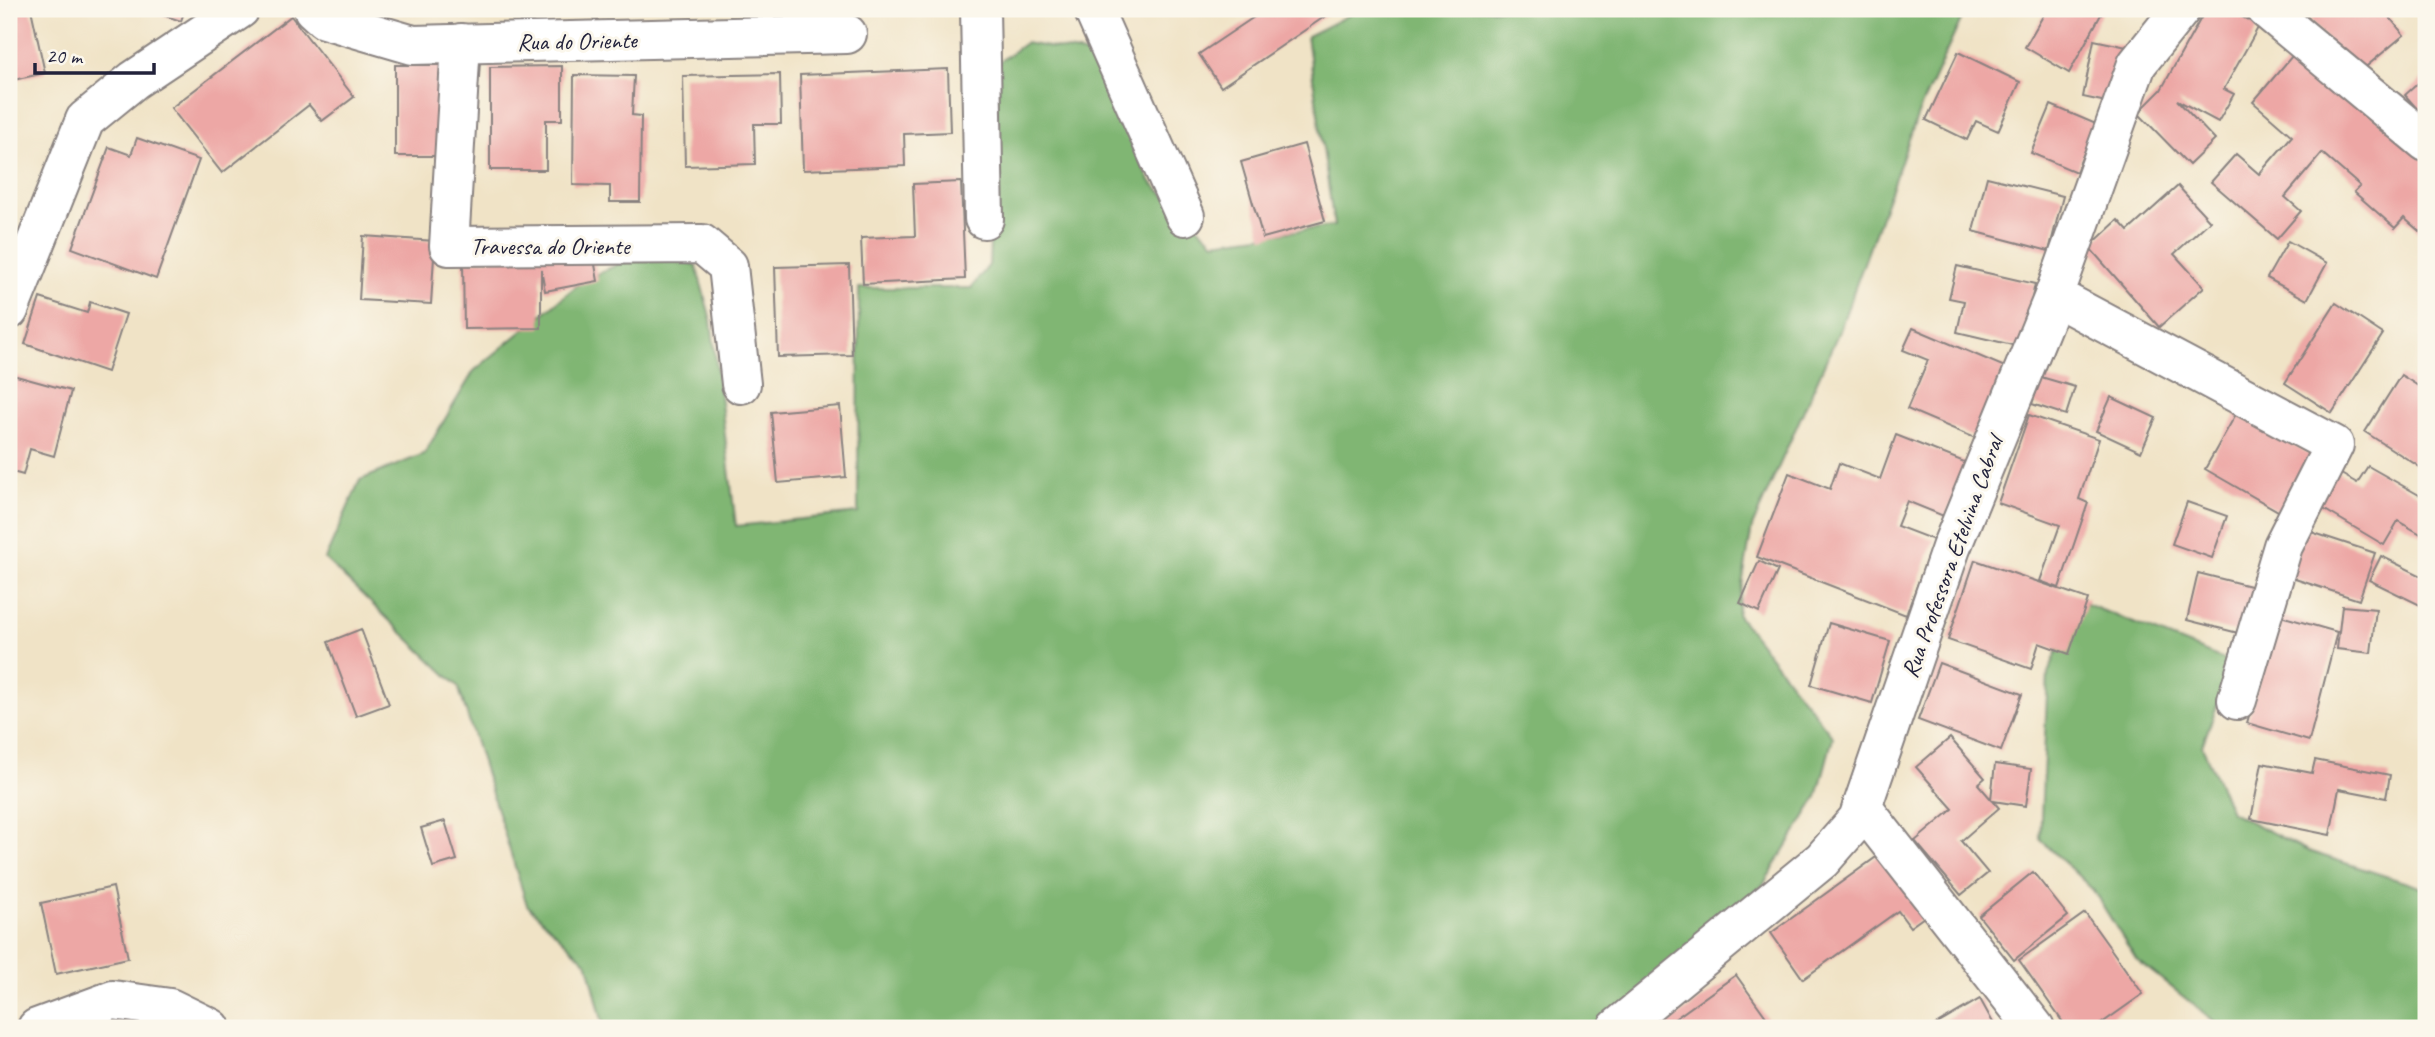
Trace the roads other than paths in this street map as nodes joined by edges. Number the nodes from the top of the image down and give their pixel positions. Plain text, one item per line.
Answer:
1 (240, 9) edge
2 (313, 9) edge
3 (981, 9) edge
4 (1093, 9) edge
5 (2181, 9) edge
6 (2266, 9) edge
7 (847, 34) dead end
8 (461, 43) junction
9 (2426, 142) edge
10 (1185, 216) dead end
11 (984, 219) dead end
12 (2054, 296) junction
13 (9, 310) edge
14 (741, 384) dead end
15 (2237, 700) dead end
16 (1862, 807) junction
17 (37, 1028) edge
18 (211, 1028) edge
19 (1617, 1028) edge
20 (2035, 1028) edge

1 - 13 street
2 - 8 street, Rua do Oriente
3 - 11 street
4 - 10 street
5 - 12 street, Rua Professora Etelvina Cabral
6 - 9 street
7 - 8 street, Rua do Oriente
8 - 14 street, Travessa do Oriente
12 - 15 street
12 - 16 street, Rua Professora Etelvina Cabral
16 - 19 street, Rua Professora Etelvina Cabral
16 - 20 street
17 - 18 street

